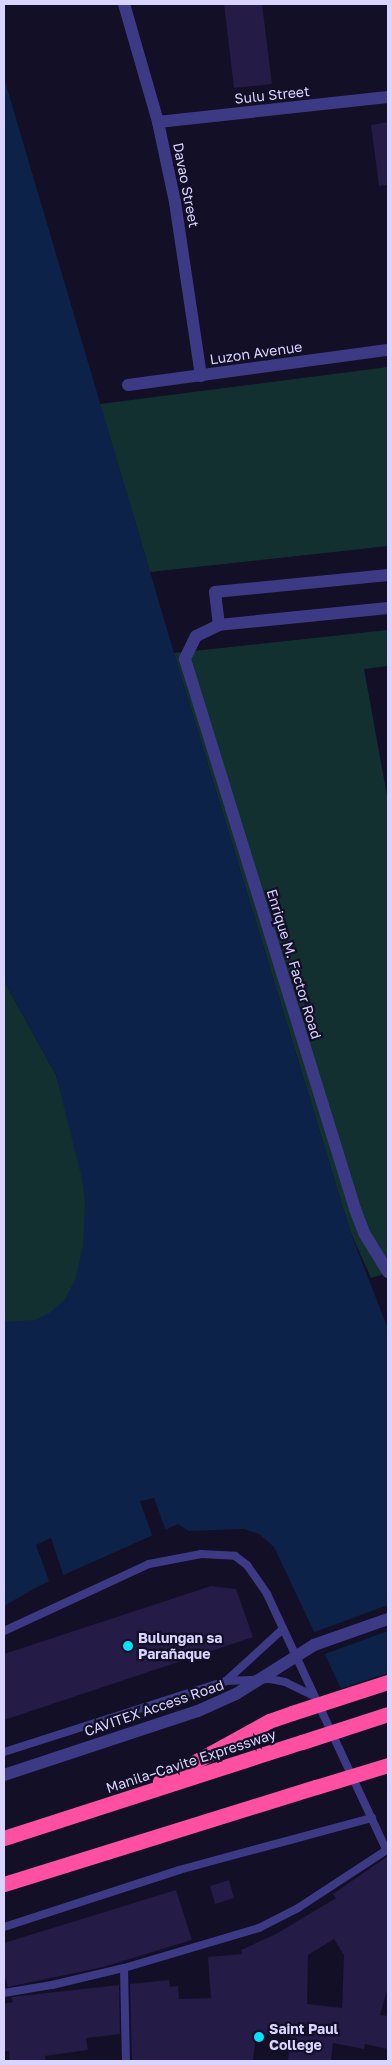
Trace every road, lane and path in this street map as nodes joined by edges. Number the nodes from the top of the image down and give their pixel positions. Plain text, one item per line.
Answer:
1 (124, 4) edge
2 (388, 98) edge
3 (158, 122) junction
4 (388, 350) edge
5 (201, 376) junction
6 (128, 386) dead end
7 (388, 575) edge
8 (388, 608) edge
9 (219, 625) junction
10 (388, 1272) edge
11 (388, 1619) edge
12 (283, 1629) junction
13 (4, 1631) edge
14 (226, 1681) junction
15 (388, 1682) edge
16 (314, 1696) junction
17 (388, 1714) edge
18 (4, 1752) edge
19 (388, 1765) edge
20 (4, 1775) edge
21 (130, 1797) junction
22 (372, 1818) junction
23 (4, 1838) edge
24 (387, 1849) edge
25 (4, 1884) edge
26 (4, 1927) edge
27 (124, 1968) junction
28 (4, 1993) edge
29 (126, 2061) edge

1 - 3 street, Davao Street
2 - 3 street, Sulu Street
3 - 5 street, Davao Street
4 - 5 street, Luzon Avenue
5 - 6 street, Luzon Avenue
7 - 9 street
8 - 9 street
9 - 10 street, Enrique M. Factor Road
11 - 20 street, CAVITEX Access Road, bridge
12 - 13 lane
12 - 14 lane
12 - 16 lane
14 - 16 lane
14 - 18 lane
15 - 21 highway, bridge
16 - 22 lane
17 - 21 highway, Manila–Cavite Expressway, bridge
19 - 25 highway, bridge
21 - 23 highway, Manila–Cavite Expressway
22 - 24 lane
22 - 26 lane
24 - 27 lane
27 - 28 lane
27 - 29 lane

